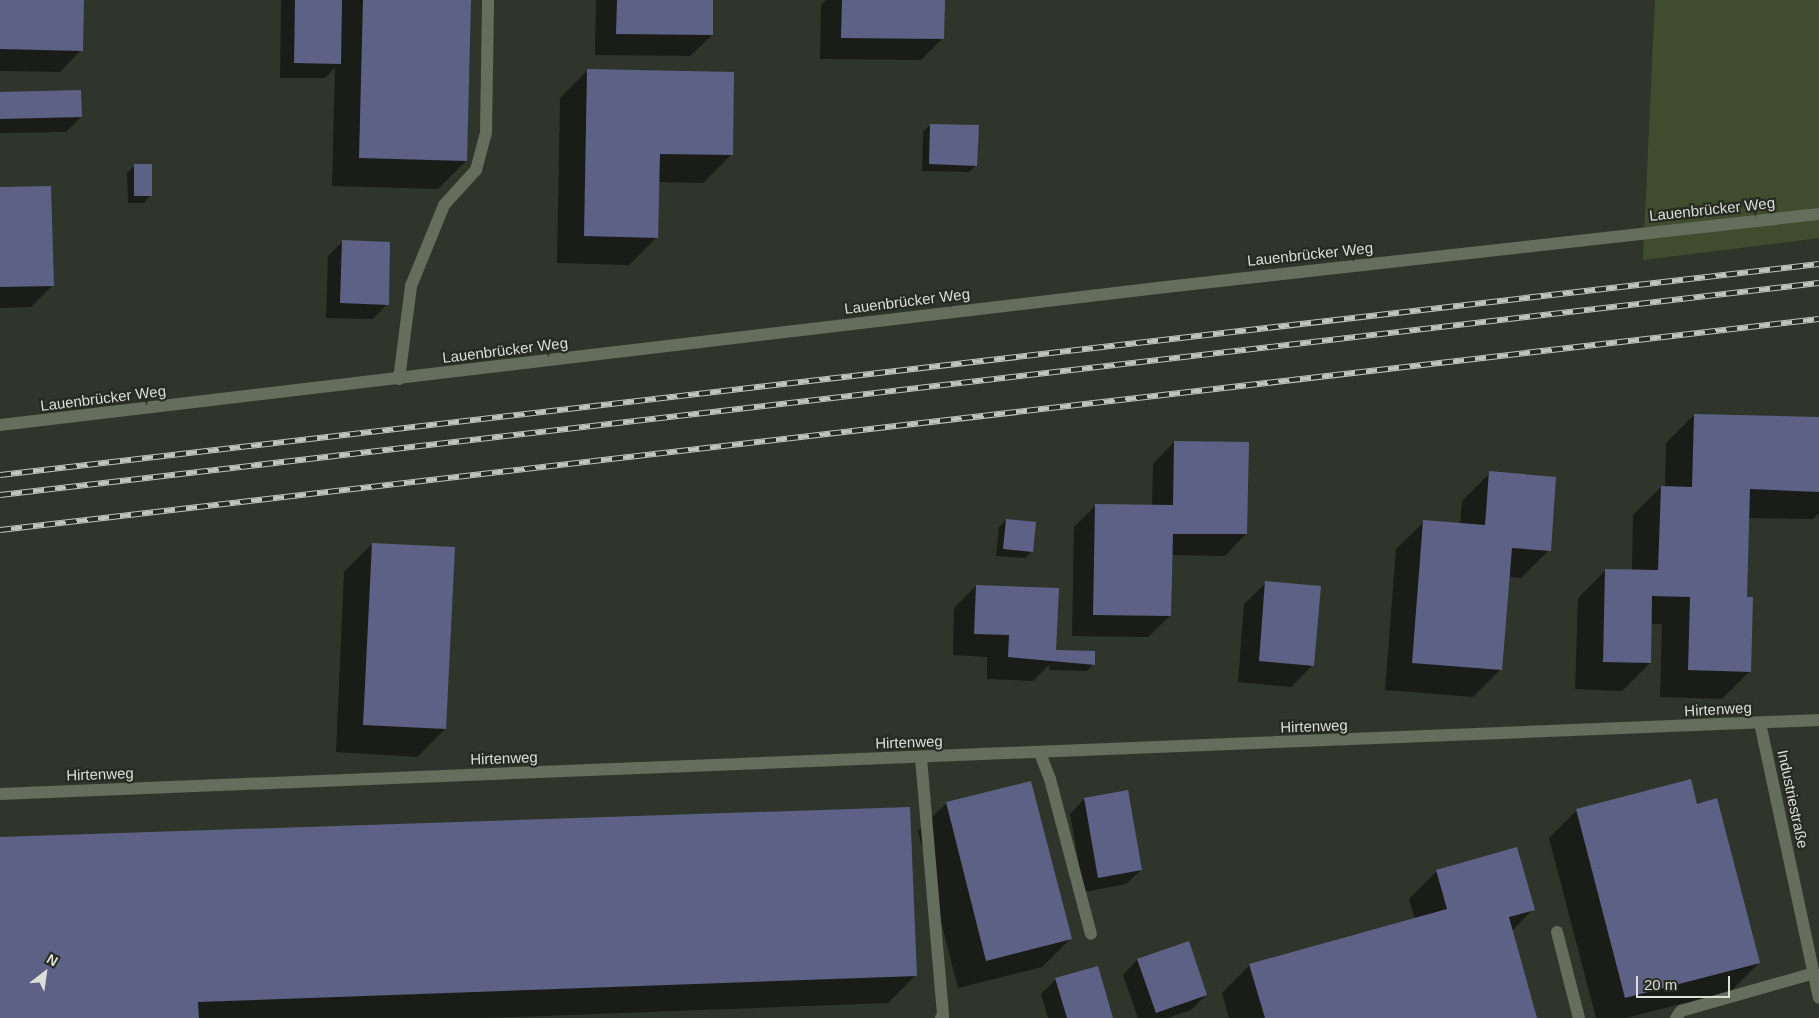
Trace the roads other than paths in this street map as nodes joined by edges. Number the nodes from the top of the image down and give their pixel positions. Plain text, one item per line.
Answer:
1 (488, 0) edge
2 (1819, 214) edge
3 (399, 379) junction
4 (0, 425) edge
5 (1819, 720) edge
6 (1760, 723) junction
7 (1040, 753) junction
8 (921, 758) junction
9 (0, 794) edge
10 (1557, 932) dead end
11 (1092, 934) dead end
12 (1814, 973) junction
13 (1819, 998) edge
14 (940, 1018) edge
15 (1578, 1018) edge
16 (1676, 1018) edge

1 - 3 street
2 - 3 street, Lauenbrücker Weg
3 - 4 street, Lauenbrücker Weg
5 - 6 street, Hirtenweg
6 - 7 street, Hirtenweg
6 - 12 street, Industriestraße
7 - 8 street, Hirtenweg
7 - 11 street
8 - 9 street, Hirtenweg
8 - 14 street
10 - 15 street
12 - 13 street, Industriestraße
12 - 16 street

